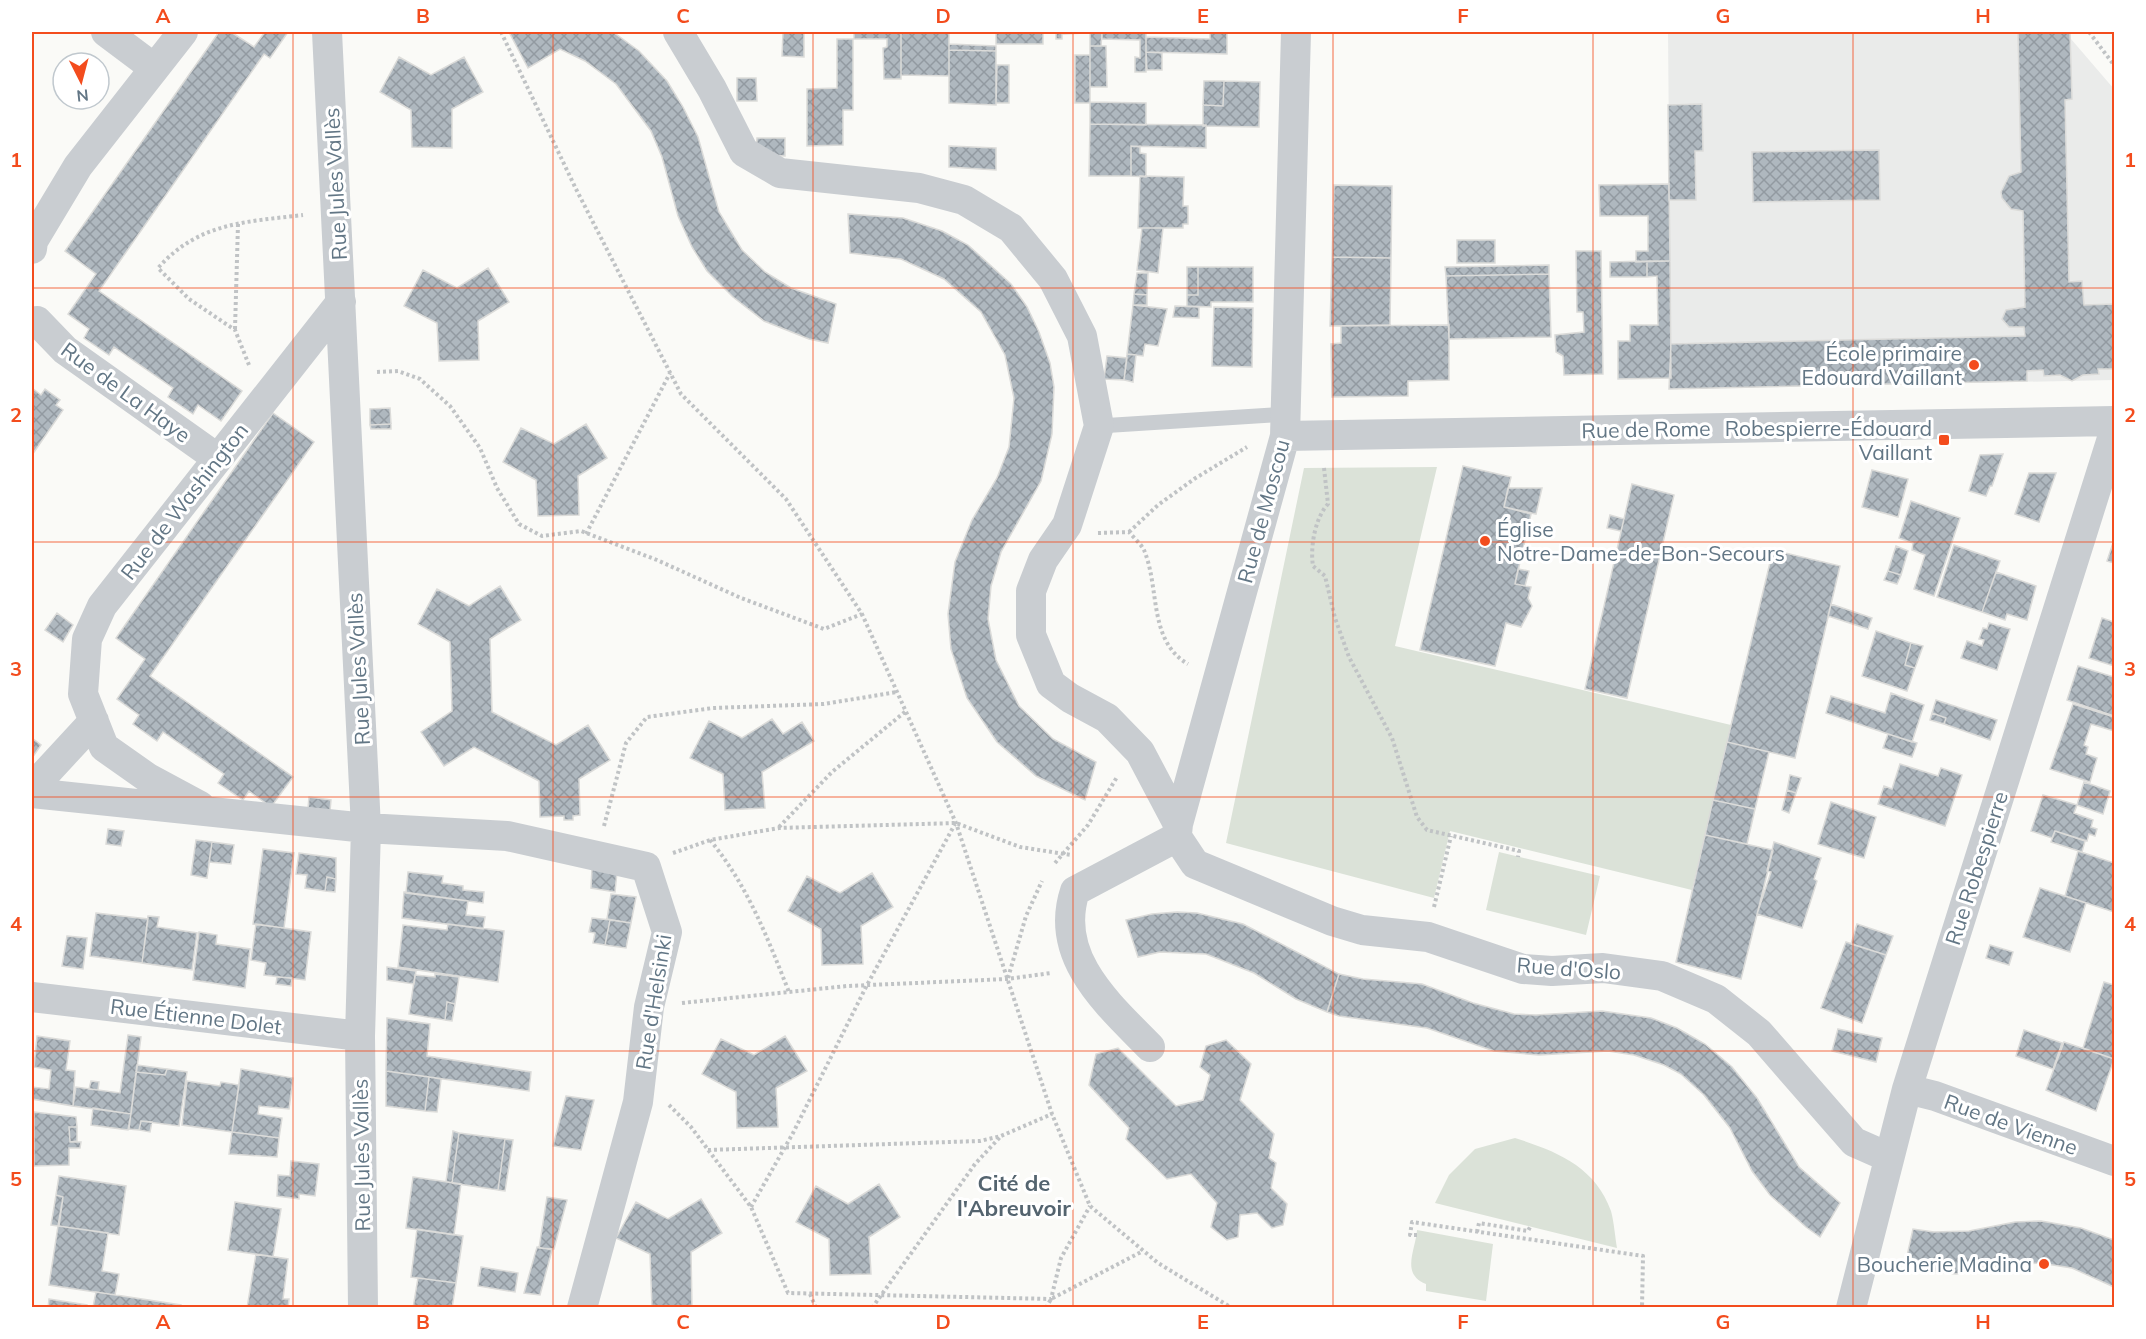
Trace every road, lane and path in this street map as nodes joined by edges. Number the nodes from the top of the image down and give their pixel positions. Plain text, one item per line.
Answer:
1 (106, 32) edge
2 (183, 32) edge
3 (327, 32) edge
4 (501, 32) edge
5 (678, 32) edge
6 (1296, 32) edge
7 (2089, 32) edge
8 (2115, 65) edge
9 (154, 68) junction
10 (336, 212) junction
11 (238, 224) junction
12 (32, 249) edge
13 (341, 302) junction
14 (33, 318) edge
15 (235, 330) junction
16 (670, 373) junction
17 (344, 375) junction
18 (263, 399) junction
19 (2115, 421) edge
20 (1285, 425) junction
21 (1099, 426) junction
22 (2115, 432) edge
23 (1319, 435) junction
24 (217, 458) junction
25 (1067, 525) junction
26 (1129, 532) junction
27 (586, 534) junction
28 (862, 614) junction
29 (1217, 681) junction
30 (897, 692) junction
31 (906, 711) junction
32 (94, 721) junction
33 (32, 788) edge
34 (32, 793) edge
35 (216, 814) junction
36 (956, 823) junction
37 (366, 828) junction
38 (779, 828) junction
39 (1177, 831) junction
40 (1451, 836) junction
41 (710, 840) junction
42 (1519, 852) dead end
43 (601, 857) junction
44 (646, 867) junction
45 (1110, 872) junction
46 (1428, 937) junction
47 (1075, 956) junction
48 (1007, 979) junction
49 (867, 985) junction
50 (789, 992) junction
51 (32, 997) edge
52 (648, 1007) junction
53 (360, 1036) junction
54 (1150, 1047) dead end
55 (641, 1076) junction
56 (1907, 1089) junction
57 (1052, 1114) junction
58 (1001, 1136) junction
59 (784, 1149) junction
60 (708, 1150) junction
61 (1888, 1157) junction
62 (2115, 1161) edge
63 (1090, 1206) junction
64 (751, 1207) junction
65 (1530, 1227) dead end
66 (1477, 1232) junction
67 (1417, 1235) dead end
68 (1143, 1251) junction
69 (810, 1294) junction
70 (880, 1295) junction
71 (1051, 1299) junction
72 (363, 1308) edge
73 (582, 1308) edge
74 (816, 1308) edge
75 (872, 1308) edge
76 (1046, 1308) edge
77 (1232, 1308) edge
78 (1642, 1308) edge
79 (1851, 1308) edge

1 - 9 street
2 - 9 street
3 - 10 street, Rue Jules Vallès
4 - 16 path
5 - 21 street
6 - 20 street, Rue de Moscou
7 - 8 path
9 - 12 street
10 - 11 path
10 - 13 street, Rue Jules Vallès
11 - 15 path
11 - 15 path
13 - 17 street, Rue Jules Vallès
13 - 18 street, Rue de Washington
14 - 24 street, Rue de La Haye
15 - 18 path
16 - 27 path
16 - 28 path
17 - 27 path
17 - 37 street, Rue Jules Vallès
18 - 24 street, Rue de Washington
19 - 23 street, Rue de Rome
20 - 21 lane
20 - 23 street, Rue de Rome
20 - 26 path
20 - 29 street, Rue de Moscou
21 - 25 street, Rue d'Oslo
22 - 56 street, Rue Robespierre
23 - 40 path
24 - 32 street, Rue de Washington
25 - 26 path
25 - 39 street, Rue d'Oslo
26 - 29 path
27 - 28 path
28 - 30 path
29 - 39 street, Rue de Moscou
30 - 31 path
30 - 43 path
31 - 36 path
31 - 38 path
32 - 33 street
32 - 35 street, Rue de Washington
34 - 35 street, Rue de Washington
35 - 37 street, Rue de Washington
36 - 38 path
36 - 45 path
36 - 48 path
36 - 49 path
37 - 43 street
37 - 53 street, Rue Jules Vallès
38 - 41 path
39 - 45 street
39 - 46 street, Rue d'Oslo
40 - 42 path
40 - 46 path
41 - 44 path
41 - 50 path
43 - 44 street
44 - 52 street, Rue d'Helsinki
45 - 47 street
46 - 61 street, Rue d'Oslo
47 - 48 path
47 - 54 street
48 - 49 path
48 - 57 path
49 - 50 path
49 - 59 path
50 - 52 path
51 - 53 street, Rue Étienne Dolet
52 - 55 street, Rue d'Helsinki
53 - 72 street, Rue Jules Vallès
55 - 60 path
55 - 73 street, Rue d'Helsinki
56 - 61 street, Rue Robespierre
56 - 62 street, Rue de Vienne
57 - 58 path
57 - 63 path
58 - 59 path
58 - 70 path
59 - 60 path
59 - 64 path
60 - 64 path
61 - 79 street, Rue Robespierre
63 - 68 path
63 - 71 path
64 - 69 path
65 - 66 path
66 - 67 path
66 - 78 path
68 - 71 path
68 - 77 path
69 - 70 path
69 - 74 path
70 - 71 path
70 - 75 path
71 - 76 path

